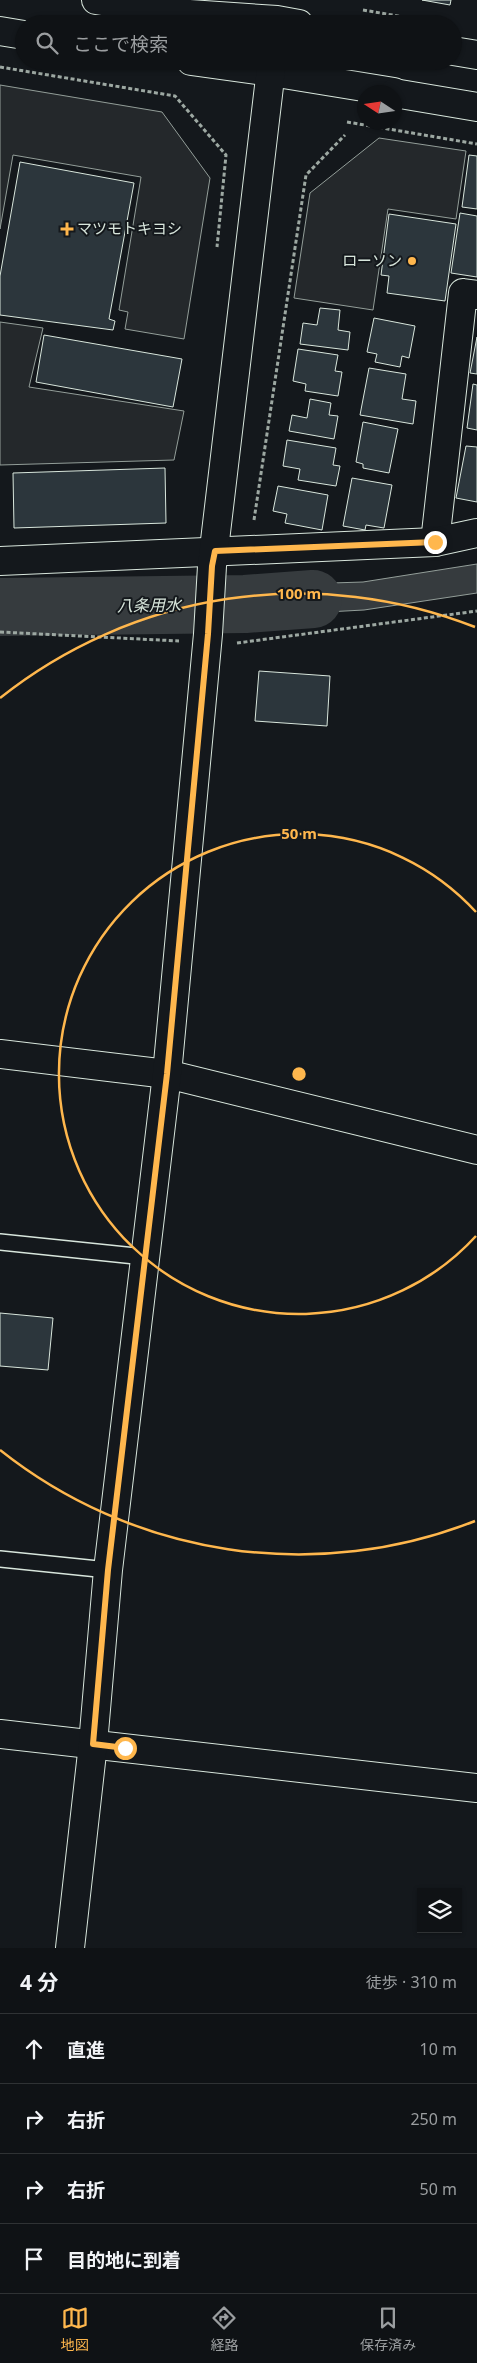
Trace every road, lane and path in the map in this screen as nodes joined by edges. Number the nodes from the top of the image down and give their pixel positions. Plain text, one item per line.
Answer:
1 (96, 0) edge
2 (363, 10) dead end
3 (229, 15) edge
4 (391, 15) edge
5 (0, 31) edge
6 (15, 34) edge
7 (462, 52) edge
8 (477, 55) edge
9 (0, 67) edge
10 (15, 69) edge
11 (18, 70) edge
12 (272, 70) edge
13 (290, 70) edge
14 (358, 85) edge
15 (402, 94) edge
16 (477, 106) edge
17 (347, 122) dead end
18 (345, 135) dead end
19 (477, 144) edge
20 (216, 254) dead end
21 (477, 295) edge
22 (254, 521) dead end
23 (477, 533) edge
24 (435, 542) junction
25 (215, 551) junction
26 (0, 561) edge
27 (0, 1054) edge
28 (167, 1074) junction
29 (477, 1150) edge
30 (0, 1242) edge
31 (145, 1257) junction
32 (0, 1559) edge
33 (108, 1570) junction
34 (0, 1734) edge
35 (93, 1744) junction
36 (477, 1788) edge
37 (70, 1948) edge

1 - 3 street
2 - 4 path
5 - 6 street
7 - 8 street
9 - 10 path
11 - 20 path
12 - 25 street
13 - 14 street
15 - 16 street
17 - 19 path
18 - 22 path
21 - 24 street
23 - 24 street
24 - 25 street
25 - 26 street
25 - 28 street
27 - 28 street
28 - 29 street
28 - 31 street
30 - 31 lane
31 - 33 street
32 - 33 lane
33 - 35 street
34 - 35 street
35 - 36 street
35 - 37 street

